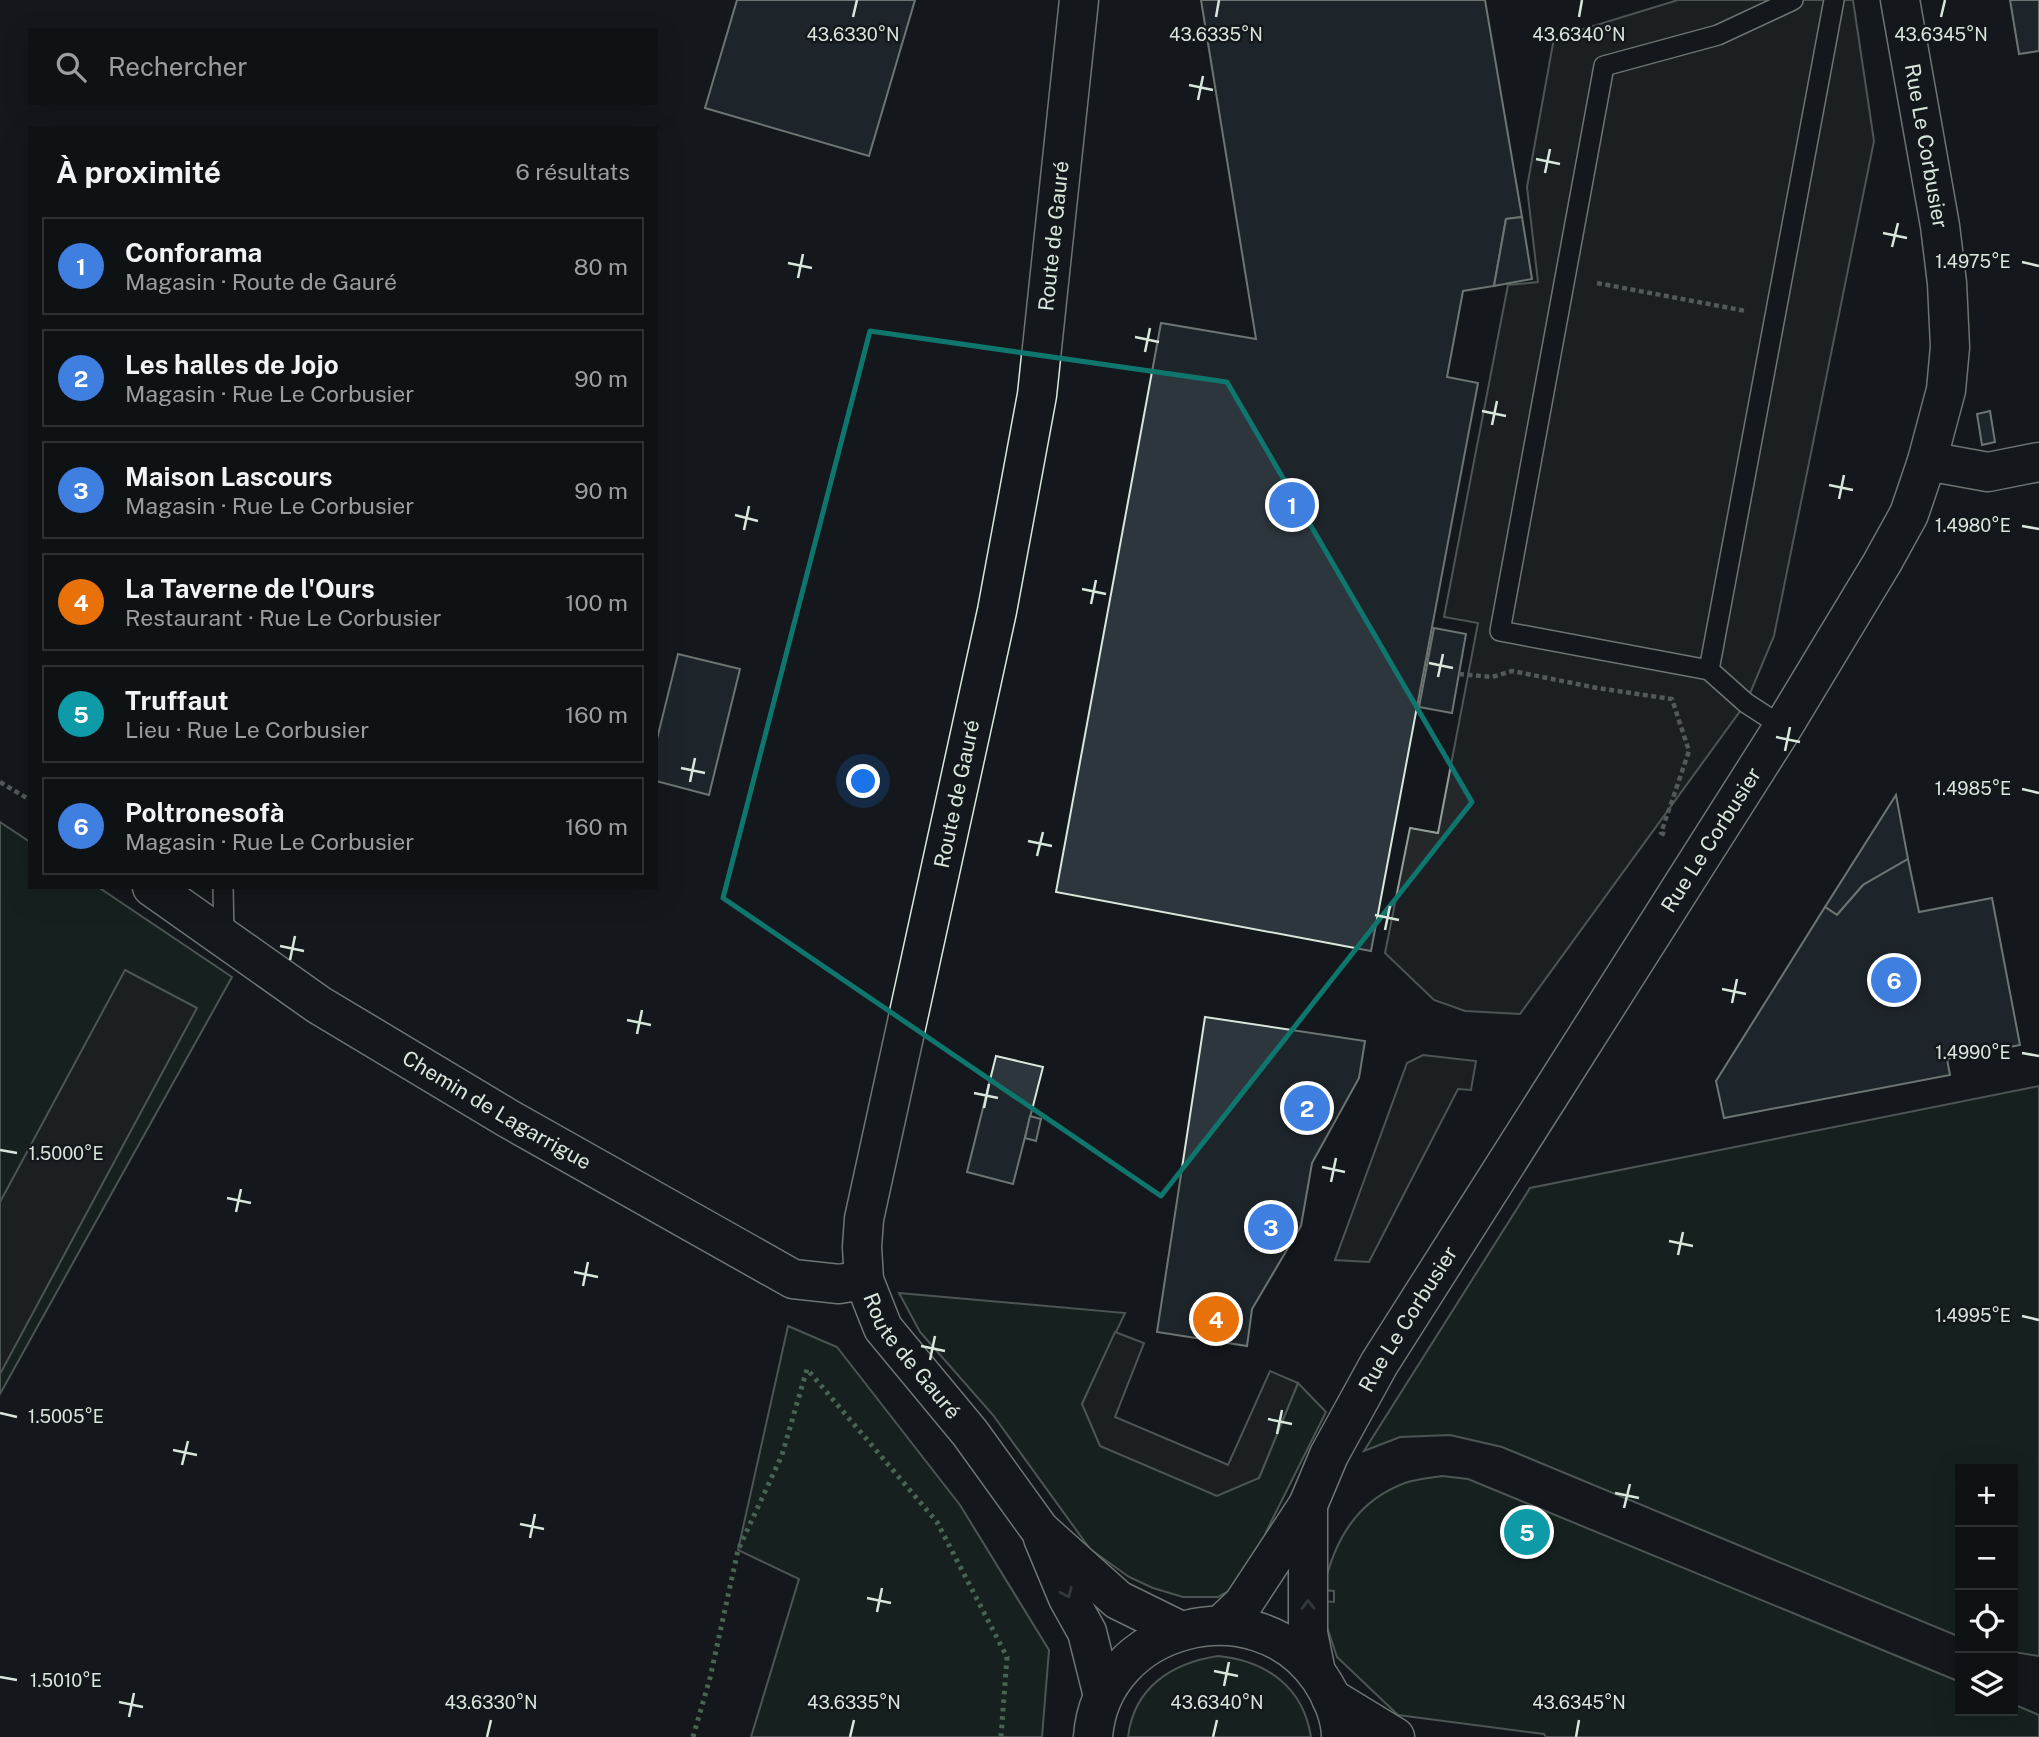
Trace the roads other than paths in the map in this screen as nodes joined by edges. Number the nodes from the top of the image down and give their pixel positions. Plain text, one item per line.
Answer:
1 (1079, 0) edge
2 (1793, 0) edge
3 (1834, 0) edge
4 (1900, 0) edge
5 (1927, 461) junction
6 (2039, 463) edge
7 (1709, 670) junction
8 (1783, 727) junction
9 (155, 889) edge
10 (223, 889) edge
11 (224, 937) junction
12 (864, 1280) junction
13 (1308, 1505) junction
14 (1040, 1530) junction
15 (1222, 1624) junction
16 (1179, 1630) junction
17 (1324, 1685) junction
18 (1103, 1696) junction
19 (1093, 1737) edge
20 (1341, 1737) edge
21 (1395, 1737) edge

1 - 12 street, Route de Gauré
2 - 7 lane
3 - 7 lane
4 - 5 street, Rue Le Corbusier
5 - 6 street
5 - 8 street, Rue Le Corbusier
7 - 8 lane
8 - 13 street, Rue Le Corbusier
9 - 11 street, Chemin de Lagarrigue
10 - 11 lane
11 - 12 street, Chemin de Lagarrigue
12 - 14 street, Route de Gauré
13 - 15 street, Rue Le Corbusier
17 -> 13 street, Rue Le Corbusier
14 - 16 street, Route de Gauré
14 -> 18 street, Route de Gauré
15 - 16 street
15 - 17 street
16 - 18 street
17 - 20 street, Rue Le Corbusier
17 - 21 street
18 - 19 street

